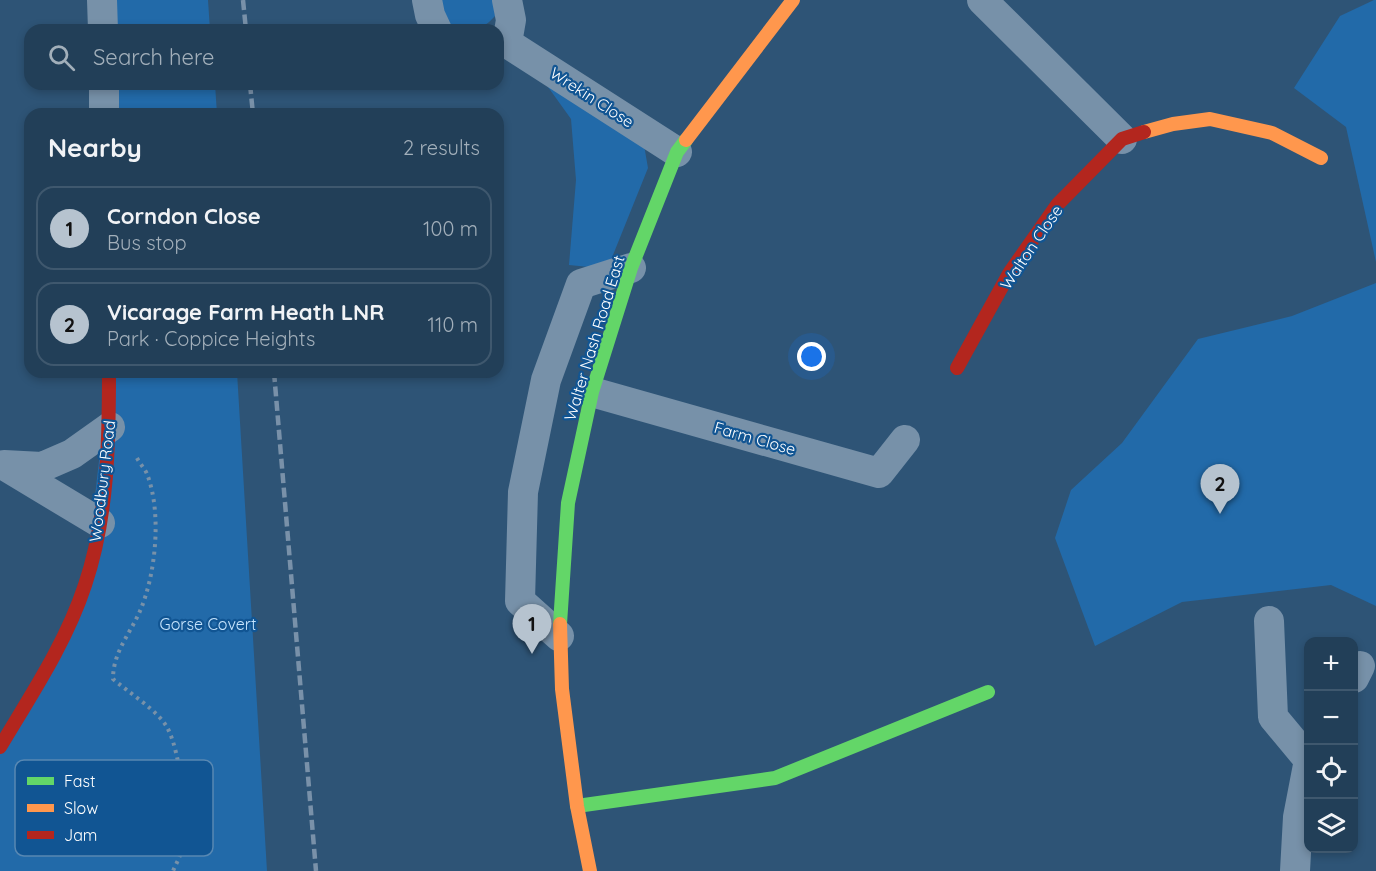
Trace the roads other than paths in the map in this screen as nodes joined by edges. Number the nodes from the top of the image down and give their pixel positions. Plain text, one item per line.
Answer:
1 (102, 0) edge
2 (427, 0) edge
3 (507, 0) edge
4 (792, 0) edge
5 (982, 0) edge
6 (103, 24) edge
7 (434, 24) edge
8 (504, 41) edge
9 (504, 45) edge
10 (104, 90) edge
11 (104, 108) edge
12 (1122, 139) junction
13 (677, 152) junction
14 (1321, 158) dead end
15 (631, 268) junction
16 (957, 368) dead end
17 (109, 378) edge
18 (591, 392) junction
19 (110, 427) junction
20 (905, 440) dead end
21 (2, 464) edge
22 (100, 523) junction
23 (1269, 621) dead end
24 (559, 636) junction
25 (988, 692) dead end
26 (0, 747) edge
27 (1304, 754) edge
28 (1304, 786) edge
29 (577, 806) junction
30 (590, 871) edge
31 (1295, 871) edge

1 - 6 street
2 - 7 street
3 - 8 street, Wrekin Close
4 - 13 street, Walter Nash Road East
5 - 12 street
9 - 13 street, Wrekin Close
10 - 11 street
12 - 14 street, Walton Close
12 - 16 street, Walton Close
13 - 15 street, Walter Nash Road East
15 - 18 street, Walter Nash Road East
15 - 24 street
17 - 19 street, Woodbury Road
18 - 20 street, Farm Close
18 - 24 street, Walter Nash Road East
19 - 21 street
19 - 22 street, Woodbury Road
21 - 22 street
22 - 26 street, Woodbury Road
23 - 27 street
24 - 29 street, Walter Nash Road East
25 - 29 street
28 - 31 street
29 - 30 street, Walter Nash Road East

